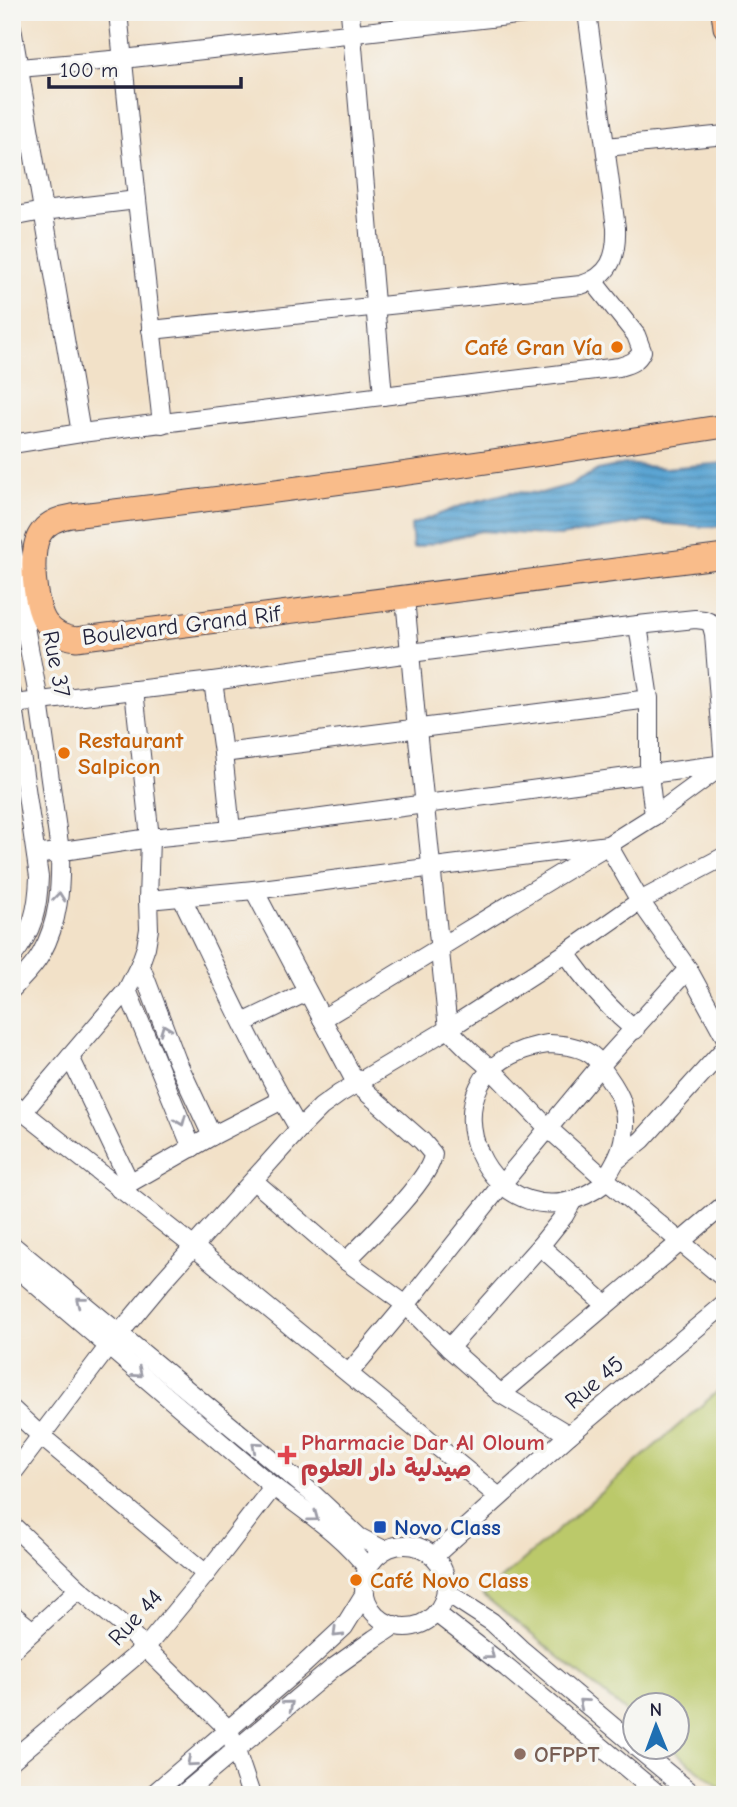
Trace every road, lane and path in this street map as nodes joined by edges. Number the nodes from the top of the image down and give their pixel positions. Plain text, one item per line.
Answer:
1 (118, 12) edge
2 (350, 12) edge
3 (544, 12) edge
4 (587, 12) edge
5 (723, 12) edge
6 (725, 27) edge
7 (12, 28) edge
8 (352, 33) junction
9 (123, 58) junction
10 (19, 68) junction
11 (725, 135) edge
12 (606, 147) junction
13 (137, 200) junction
14 (43, 211) junction
15 (12, 217) edge
16 (593, 281) junction
17 (375, 306) junction
18 (151, 330) junction
19 (383, 396) junction
20 (162, 424) junction
21 (722, 427) edge
22 (81, 433) junction
23 (12, 444) edge
24 (12, 544) edge
25 (725, 556) edge
26 (405, 598) junction
27 (17, 612) edge
28 (638, 625) junction
29 (410, 653) junction
30 (213, 681) junction
31 (134, 690) junction
32 (13, 698) edge
33 (649, 699) junction
34 (39, 701) junction
35 (417, 729) junction
36 (223, 753) junction
37 (724, 765) edge
38 (649, 774) junction
39 (424, 804) junction
40 (654, 816) junction
41 (231, 830) junction
42 (149, 838) junction
43 (608, 845) junction
44 (60, 851) junction
45 (36, 855) junction
46 (725, 856) edge
47 (431, 867) junction
48 (254, 890) junction
49 (181, 896) junction
50 (148, 900) junction
51 (640, 901) junction
52 (441, 948) junction
53 (16, 952) edge
54 (566, 953) junction
55 (37, 961) junction
56 (140, 964) junction
57 (688, 969) junction
58 (12, 989) edge
59 (127, 990) junction
60 (307, 992) junction
61 (322, 1019) junction
62 (243, 1023) junction
63 (448, 1029) junction
64 (635, 1030) junction
65 (725, 1037) edge
66 (725, 1048) edge
67 (70, 1057) junction
68 (177, 1061) junction
69 (600, 1066) junction
70 (160, 1069) junction
71 (491, 1069) junction
72 (356, 1083) junction
73 (282, 1100) junction
74 (18, 1107) edge
75 (299, 1129) junction
76 (550, 1129) junction
77 (212, 1136) junction
78 (192, 1148) junction
79 (617, 1160) junction
80 (605, 1180) junction
81 (254, 1181) junction
82 (502, 1184) junction
83 (125, 1186) junction
84 (573, 1200) junction
85 (725, 1203) edge
86 (679, 1241) junction
87 (12, 1245) edge
88 (540, 1246) junction
89 (194, 1247) junction
90 (346, 1261) junction
91 (12, 1264) edge
92 (725, 1279) edge
93 (605, 1304) junction
94 (725, 1304) edge
95 (406, 1305) junction
96 (120, 1333) junction
97 (108, 1347) junction
98 (449, 1348) junction
99 (349, 1373) junction
100 (501, 1394) junction
101 (12, 1409) edge
102 (569, 1435) junction
103 (41, 1436) junction
104 (12, 1474) edge
105 (273, 1487) junction
106 (499, 1497) junction
107 (12, 1525) edge
108 (384, 1550) junction
109 (435, 1556) junction
110 (368, 1569) junction
111 (206, 1574) junction
112 (79, 1589) junction
113 (446, 1592) junction
114 (365, 1593) junction
115 (436, 1613) junction
116 (12, 1614) edge
117 (395, 1625) junction
118 (33, 1631) junction
119 (146, 1647) junction
120 (12, 1650) edge
121 (229, 1730) junction
122 (622, 1735) edge
123 (236, 1748) junction
124 (12, 1760) edge
125 (654, 1762) edge
126 (152, 1795) edge
127 (182, 1795) edge
128 (251, 1795) edge
129 (659, 1795) edge
130 (694, 1795) edge

1 - 9 street
2 - 8 street
3 - 8 street
4 - 12 street
5 - 6 main road
7 - 10 street
8 - 9 street
8 - 17 street
9 - 10 street
9 - 13 street
10 - 14 street
11 - 12 street
12 - 16 street
13 - 14 street
13 - 18 street
14 - 15 street
14 - 22 street
16 - 17 street
16 - 19 street
17 - 18 street
17 - 19 street
18 - 20 street
19 - 20 street
20 - 22 street
21 - 26 main road, Boulevard Grand Rif
22 - 23 street
24 - 27 street, Rue 37
25 - 26 main road, Boulevard Grand Rif
26 - 29 street
27 - 34 street, Rue 37
28 - 29 street
28 - 33 street
28 - 37 street
29 - 30 street
29 - 35 street
30 - 31 street
30 - 36 street
31 - 34 street
31 - 42 street
32 - 34 street
32 - 45 street
33 - 35 street
33 - 38 street
34 - 44 street, Rue 37
35 - 36 street
35 - 39 street
36 - 41 street
37 - 38 street
37 - 40 street
38 - 39 street
38 - 40 street
39 - 41 street
39 - 47 street
40 - 43 street
41 - 42 street
42 - 44 street
42 - 50 street
43 - 47 street
43 - 51 street
43 - 52 street
44 - 45 street
55 -> 44 street, Rue 37
45 - 53 street
46 - 51 street
47 - 48 street
47 - 52 street
48 - 49 street
48 - 60 street
49 - 50 street
49 - 62 street
50 - 56 street
51 - 54 street
51 - 57 street
52 - 61 street
52 - 63 street
53 - 55 street
54 - 63 street
54 - 64 street
55 - 58 street, Rue 37
56 - 59 street
68 -> 56 street
57 - 64 street
57 - 65 street
59 - 67 street
59 - 70 street
60 - 61 street
60 - 62 street
61 - 72 street
62 - 73 street
63 - 71 street
63 - 72 street
64 - 69 street
66 - 79 street
67 - 74 street
67 - 83 street
68 - 70 street
68 - 77 street
69 - 71 street
69 - 76 street
69 - 79 street
70 -> 78 street
71 - 76 street
71 - 82 street
72 - 75 street
72 - 90 street
73 - 75 street
73 - 77 street
74 - 83 street
75 - 81 street
76 - 80 street
76 - 82 street
77 - 78 street
78 - 83 street
79 - 80 street
80 - 84 street
80 - 86 street
81 - 89 street
81 - 90 street
82 - 84 street
82 - 95 street
83 - 89 street
84 - 88 street
85 - 86 street
86 - 92 street
86 - 93 street
96 -> 87 street
88 - 93 street
88 - 98 street
89 - 96 street
89 - 99 street
90 - 95 street
91 - 97 street
93 - 100 street
94 - 102 street, Rue 45
95 - 98 street
95 - 99 street
96 - 97 street
108 -> 96 street
97 - 103 street
97 -> 105 street
98 - 100 street
99 - 106 street
100 - 102 street
101 - 103 street
102 - 106 street, Rue 45
103 - 104 street
103 - 111 street
105 -> 110 street
105 - 111 street, Rue 44
106 - 109 street, Rue 45
107 - 112 street
108 - 109 street
108 - 110 street
109 - 113 street
110 - 114 street
111 - 119 street, Rue 44
112 - 118 street
112 - 119 street
113 - 115 street
122 -> 113 street
114 - 117 street
114 -> 121 street
115 - 117 street
115 -> 129 street
116 - 118 street
123 -> 117 street
118 - 120 street
119 - 121 street
119 - 124 street, Rue 44
121 - 123 street
121 -> 126 street
123 - 127 street
123 - 128 street
125 - 130 street

